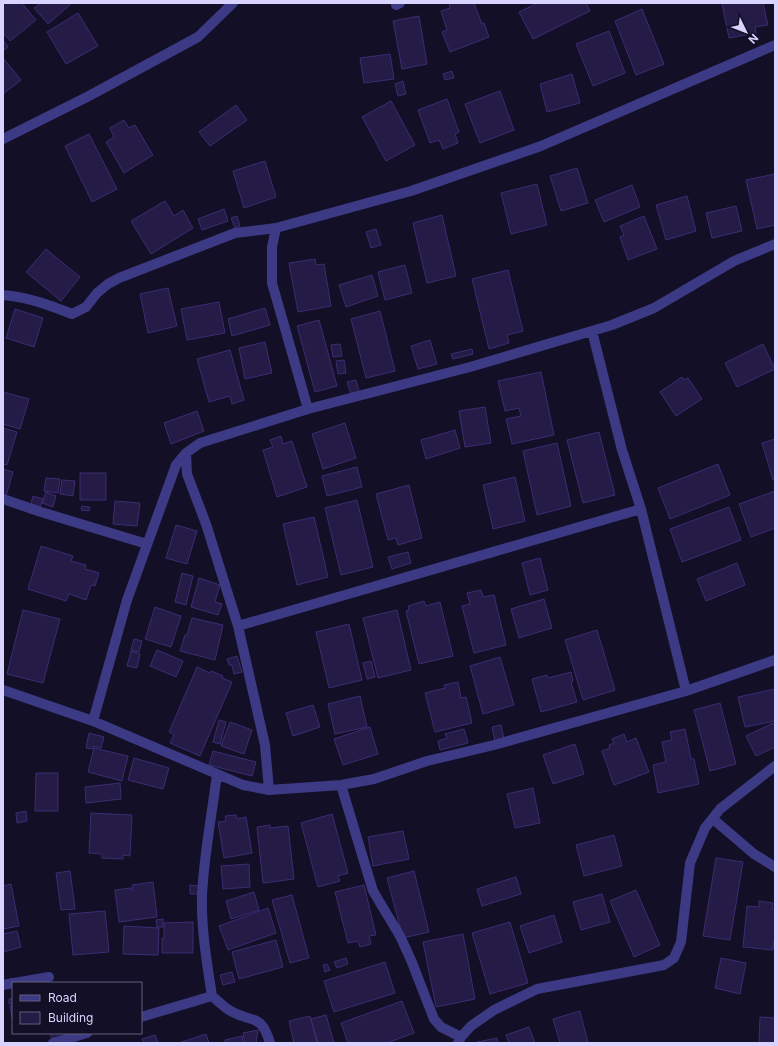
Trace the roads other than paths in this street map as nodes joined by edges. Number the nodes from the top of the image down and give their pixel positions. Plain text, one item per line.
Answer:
1 (233, 3) edge
2 (775, 46) edge
3 (3, 139) edge
4 (276, 228) junction
5 (775, 244) edge
6 (3, 295) edge
7 (592, 331) junction
8 (308, 409) junction
9 (186, 453) junction
10 (3, 499) edge
11 (641, 509) junction
12 (147, 544) junction
13 (238, 626) junction
14 (775, 660) edge
15 (3, 690) edge
16 (686, 691) junction
17 (93, 721) junction
18 (775, 766) edge
19 (217, 774) junction
20 (341, 785) junction
21 (269, 790) junction
22 (713, 819) junction
23 (775, 867) edge
24 (49, 977) dead end
25 (20, 982) edge
26 (212, 996) junction
27 (142, 1017) edge
28 (84, 1034) edge
29 (459, 1040) edge
30 (53, 1043) edge
31 (270, 1043) edge

1 - 3 street
2 - 4 street
4 - 6 street
4 - 8 street
5 - 7 street
7 - 8 street
7 - 11 street
8 - 9 street
9 - 12 street
9 - 13 street
10 - 12 street
11 - 13 street
11 - 16 street
12 - 17 street
13 - 21 street
14 - 16 street
15 - 17 street
16 - 20 street
17 - 19 street
18 - 22 street
19 - 21 street
19 - 26 street
20 - 21 street
20 - 29 street
22 - 23 street
22 - 29 street
24 - 25 street
26 - 27 street
26 - 31 street
28 - 30 street

